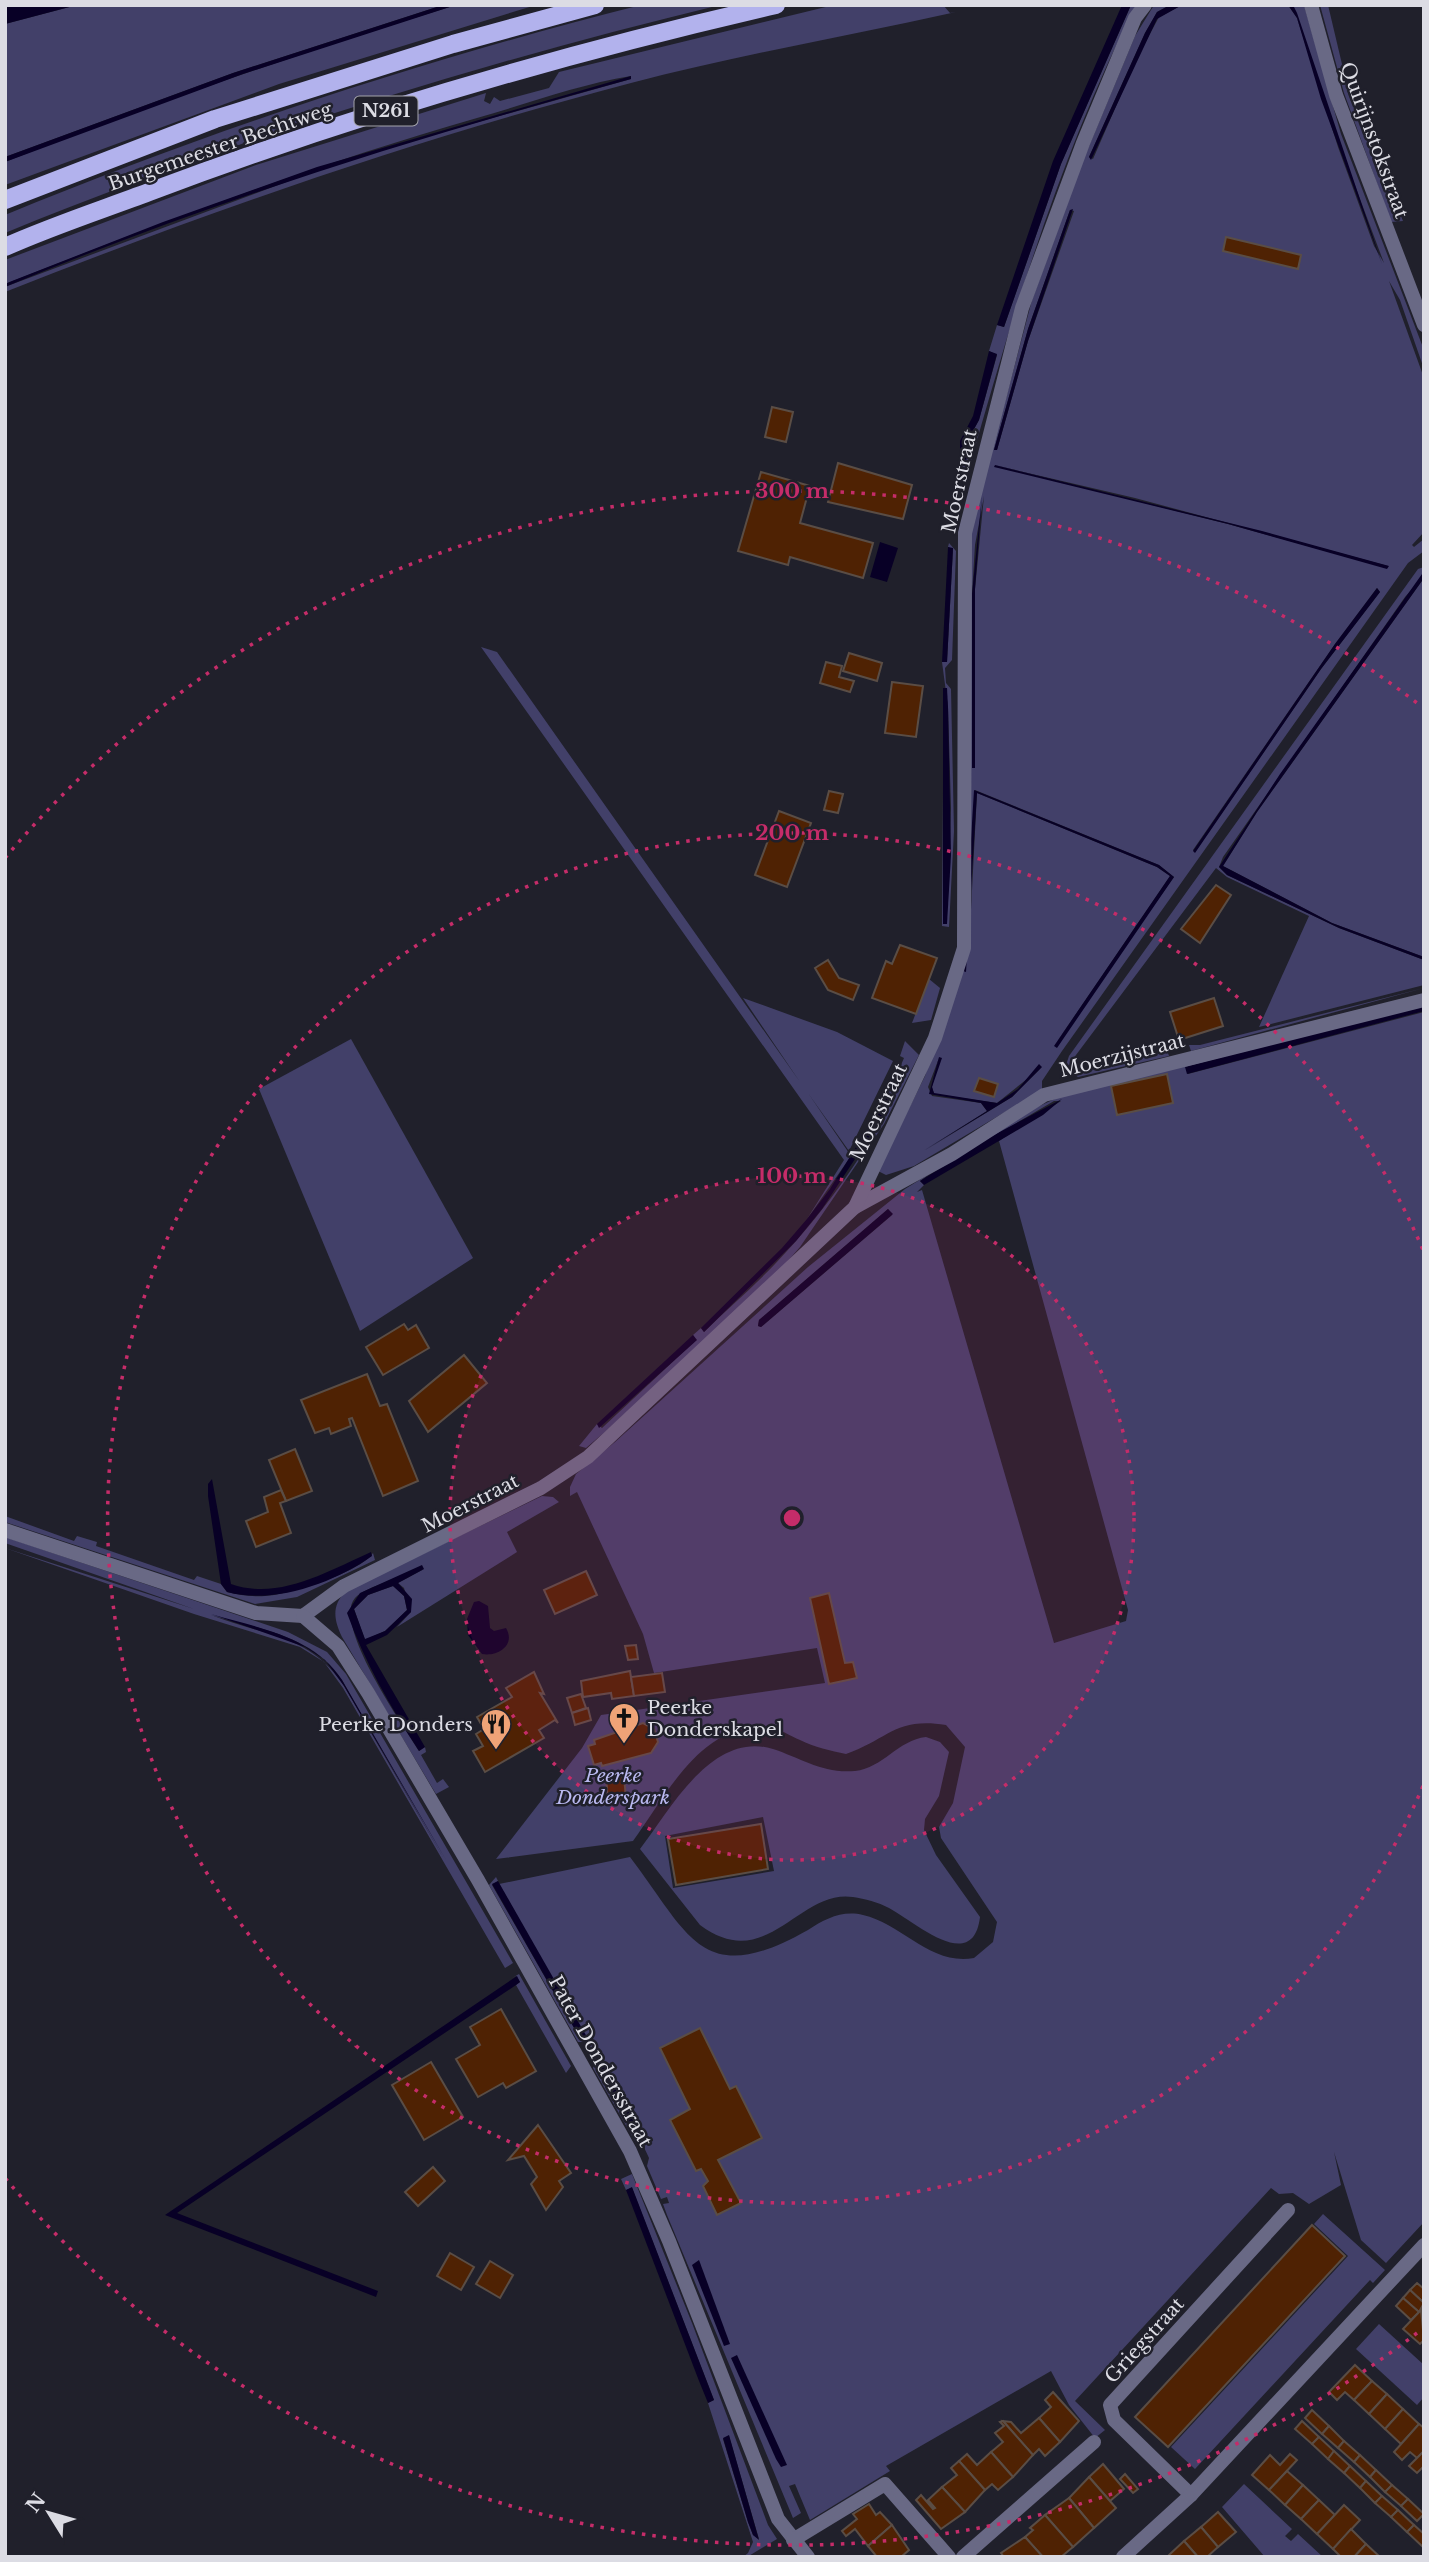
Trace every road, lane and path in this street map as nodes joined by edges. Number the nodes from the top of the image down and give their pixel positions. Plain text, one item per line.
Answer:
1 (595, 5) edge
2 (776, 5) edge
3 (1145, 5) edge
4 (1311, 5) edge
5 (5, 200) edge
6 (5, 247) edge
7 (1424, 325) edge
8 (1424, 1000) edge
9 (855, 1208) junction
10 (5, 1530) edge
11 (303, 1616) junction
12 (1288, 2210) dead end
13 (1424, 2245) edge
14 (1094, 2442) dead end
15 (1191, 2495) junction
16 (793, 2540) junction
17 (808, 2557) edge
18 (949, 2557) edge
19 (962, 2557) edge
20 (1123, 2557) edge

1 - 5 main road, Burgemeester Bechtweg / N261
2 - 6 main road, Burgemeester Bechtweg / N261
3 - 9 street, Moerstraat
4 - 7 street, Quirijnstokstraat
8 - 9 street, Moerzijstraat
9 - 11 street, Moerstraat
10 - 11 street
11 - 16 street, Pater Dondersstraat
12 - 15 street, Griegstraat
13 - 15 street
14 - 19 street
15 - 20 street
16 - 17 street, Pater Dondersstraat
16 - 18 street

